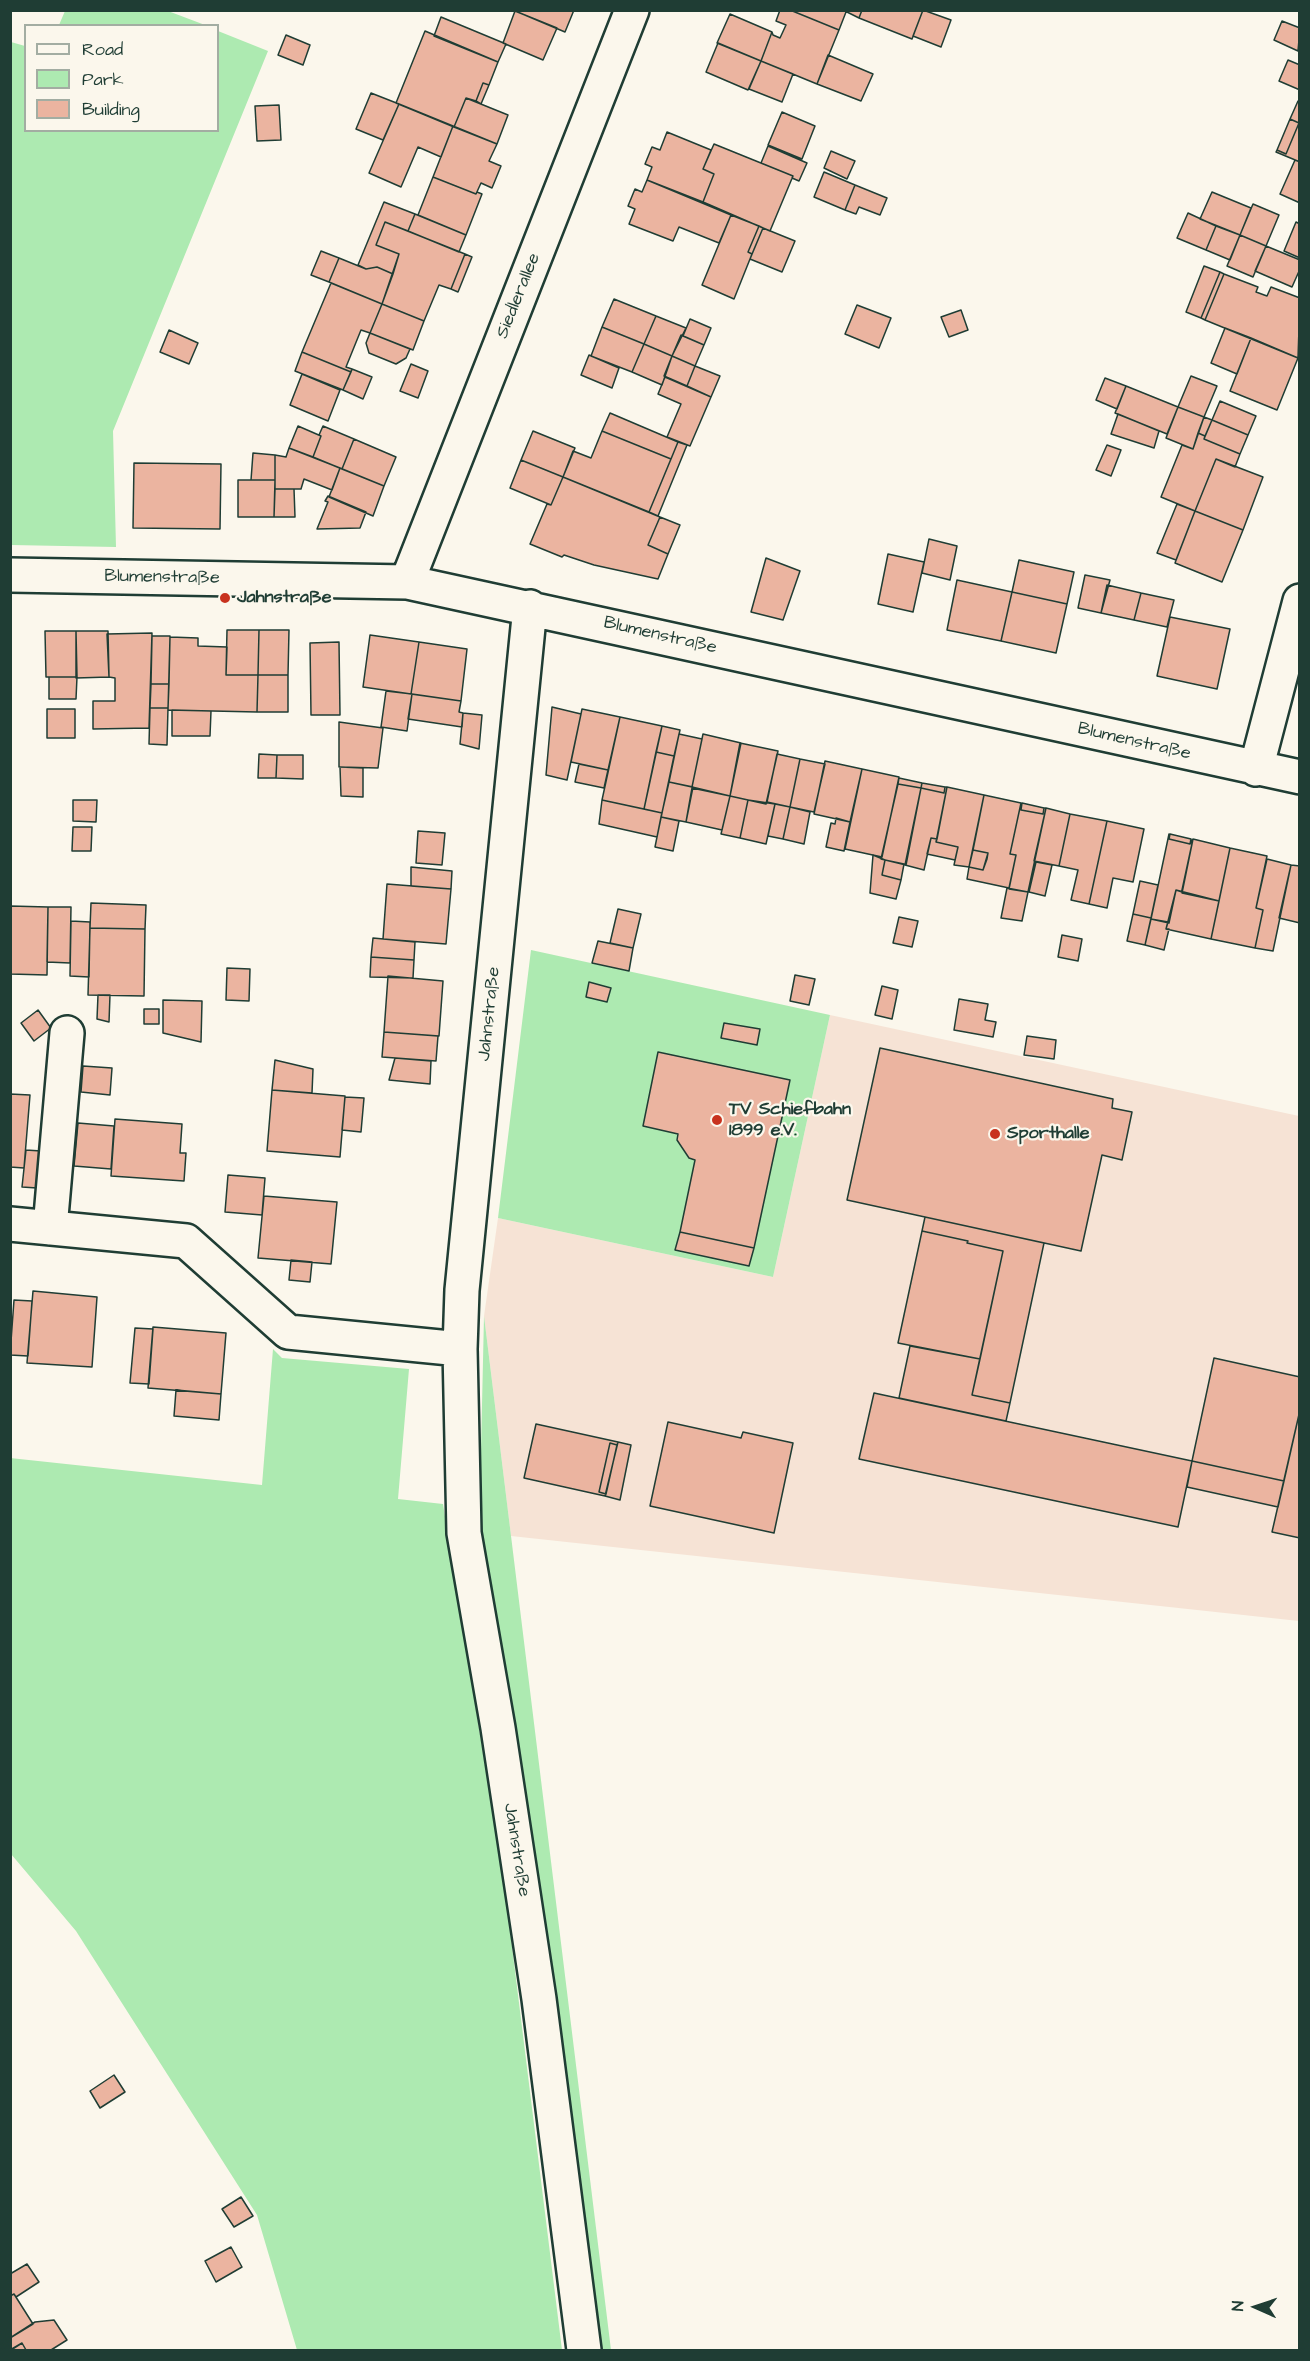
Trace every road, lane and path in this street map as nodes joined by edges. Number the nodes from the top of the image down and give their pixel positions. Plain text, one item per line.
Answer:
1 (632, 10) edge
2 (10, 575) edge
3 (407, 582) junction
4 (1299, 601) edge
5 (530, 607) junction
6 (1256, 769) junction
7 (1299, 777) edge
8 (67, 1033) dead end
9 (10, 1224) edge
10 (50, 1228) junction
11 (460, 1349) junction
12 (584, 2350) edge

1 - 3 street, Siedlerallee
2 - 3 street, Blumenstraße
3 - 5 street, Blumenstraße
4 - 6 street
5 - 6 street, Blumenstraße
5 - 11 street, Jahnstraße
6 - 7 street, Blumenstraße
8 - 10 street
9 - 10 street
10 - 11 street
11 - 12 street, Jahnstraße

